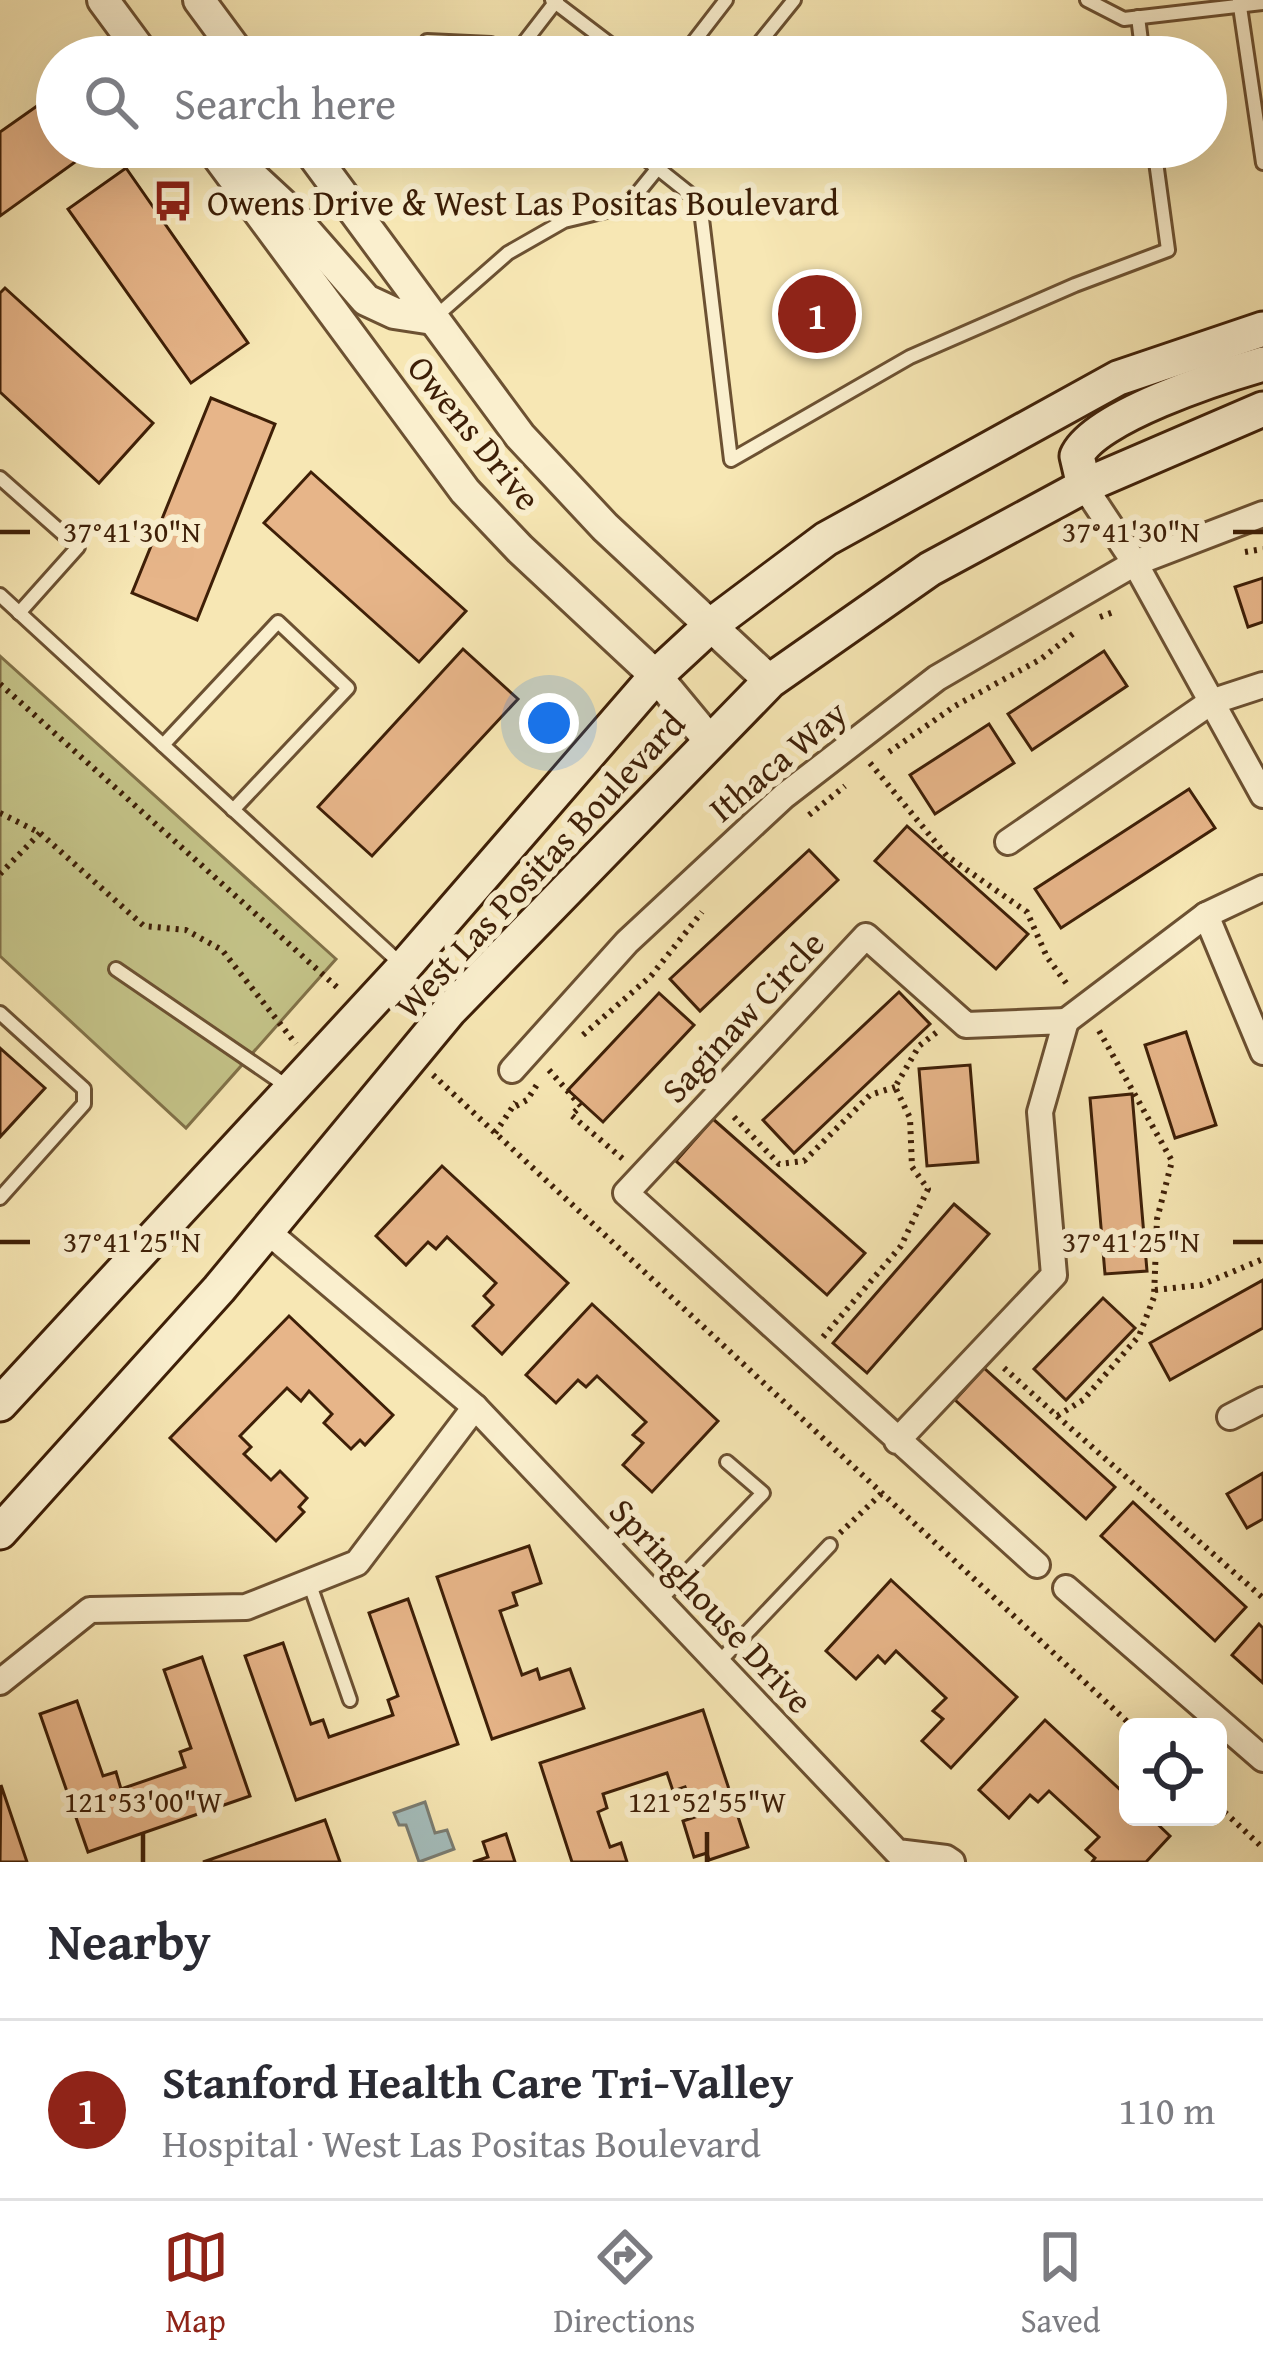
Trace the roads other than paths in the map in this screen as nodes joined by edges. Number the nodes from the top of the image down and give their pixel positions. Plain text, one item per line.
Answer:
1 (103, 0) edge
2 (200, 0) edge
3 (726, 0) edge
4 (794, 0) edge
5 (1087, 0) edge
6 (555, 1) edge
7 (1240, 3) edge
8 (1263, 3) edge
9 (1138, 17) junction
10 (130, 36) edge
11 (226, 36) edge
12 (528, 36) edge
13 (600, 36) edge
14 (698, 36) edge
15 (765, 36) edge
16 (1140, 36) edge
17 (1263, 163) edge
18 (230, 168) edge
19 (240, 168) edge
20 (322, 168) edge
21 (657, 168) edge
22 (659, 168) edge
23 (1157, 168) edge
24 (433, 319) junction
25 (1263, 329) edge
26 (1263, 364) edge
27 (1263, 409) edge
28 (0, 478) edge
29 (1084, 486) junction
30 (1263, 514) edge
31 (1135, 563) junction
32 (0, 596) edge
33 (19, 613) junction
34 (710, 626) junction
35 (656, 676) junction
36 (770, 681) junction
37 (1263, 686) edge
38 (1211, 702) junction
39 (709, 740) junction
40 (163, 745) junction
41 (1263, 795) edge
42 (233, 810) junction
43 (1008, 842) dead end
44 (1263, 888) edge
45 (1206, 916) junction
46 (404, 967) junction
47 (116, 969) dead end
48 (0, 1013) edge
49 (1076, 1014) junction
50 (1263, 1052) edge
51 (512, 1070) road end
52 (303, 1077) junction
53 (0, 1198) edge
54 (267, 1231) junction
55 (1263, 1400) edge
56 (0, 1404) edge
57 (475, 1407) junction
58 (1230, 1418) dead end
59 (897, 1442) junction
60 (727, 1462) dead end
61 (0, 1532) edge
62 (830, 1545) road end
63 (1037, 1564) dead end
64 (308, 1582) junction
65 (1066, 1588) dead end
66 (659, 1601) junction
67 (718, 1663) junction
68 (0, 1682) edge
69 (350, 1700) dead end
70 (1263, 1759) edge
71 (898, 1852) junction
72 (871, 1862) edge
73 (952, 1862) edge

1 - 10 street
2 - 11 street
3 - 14 lane
4 - 15 lane
5 - 9 lane
6 - 12 lane
6 - 13 lane
7 - 8 lane
7 - 9 lane
7 - 17 lane
9 - 16 lane
18 - 35 street, Owens Drive
19 - 24 street
20 - 24 street, Owens Drive
21 - 24 lane
22 - 23 lane
24 - 34 street, Owens Drive
25 - 34 main road, West Las Positas Boulevard
26 - 29 main road
27 - 29 main road, West Las Positas Boulevard
28 - 33 lane
29 - 31 street
29 - 36 main road, West Las Positas Boulevard
30 - 31 street, Ithaca Way
31 - 38 street
31 - 51 street, Ithaca Way
32 - 33 lane
33 - 40 lane
34 - 35 main road, West Las Positas Boulevard
34 - 36 street, Owens Drive
35 - 39 street, Owens Drive
35 - 46 main road, West Las Positas Boulevard
36 - 39 main road, West Las Positas Boulevard
37 - 38 street
38 - 41 street
38 - 43 street
39 - 54 main road, West Las Positas Boulevard
40 - 42 lane
40 - 42 lane
42 - 46 lane
44 - 45 street
45 - 49 street
45 - 50 street
46 - 52 main road, West Las Positas Boulevard
47 - 52 lane
48 - 53 lane
49 - 59 street
49 - 59 street, Saginaw Circle
52 - 56 main road, West Las Positas Boulevard
54 - 57 street, Springhouse Drive
54 - 61 main road, West Las Positas Boulevard
55 - 58 street
57 - 64 street
57 - 66 street, Springhouse Drive
59 - 63 street
60 - 66 lane
62 - 67 lane
64 - 68 street
64 - 69 lane
65 - 70 street
66 - 67 street, Springhouse Drive
67 - 71 street, Springhouse Drive
71 - 72 street
71 - 73 street

